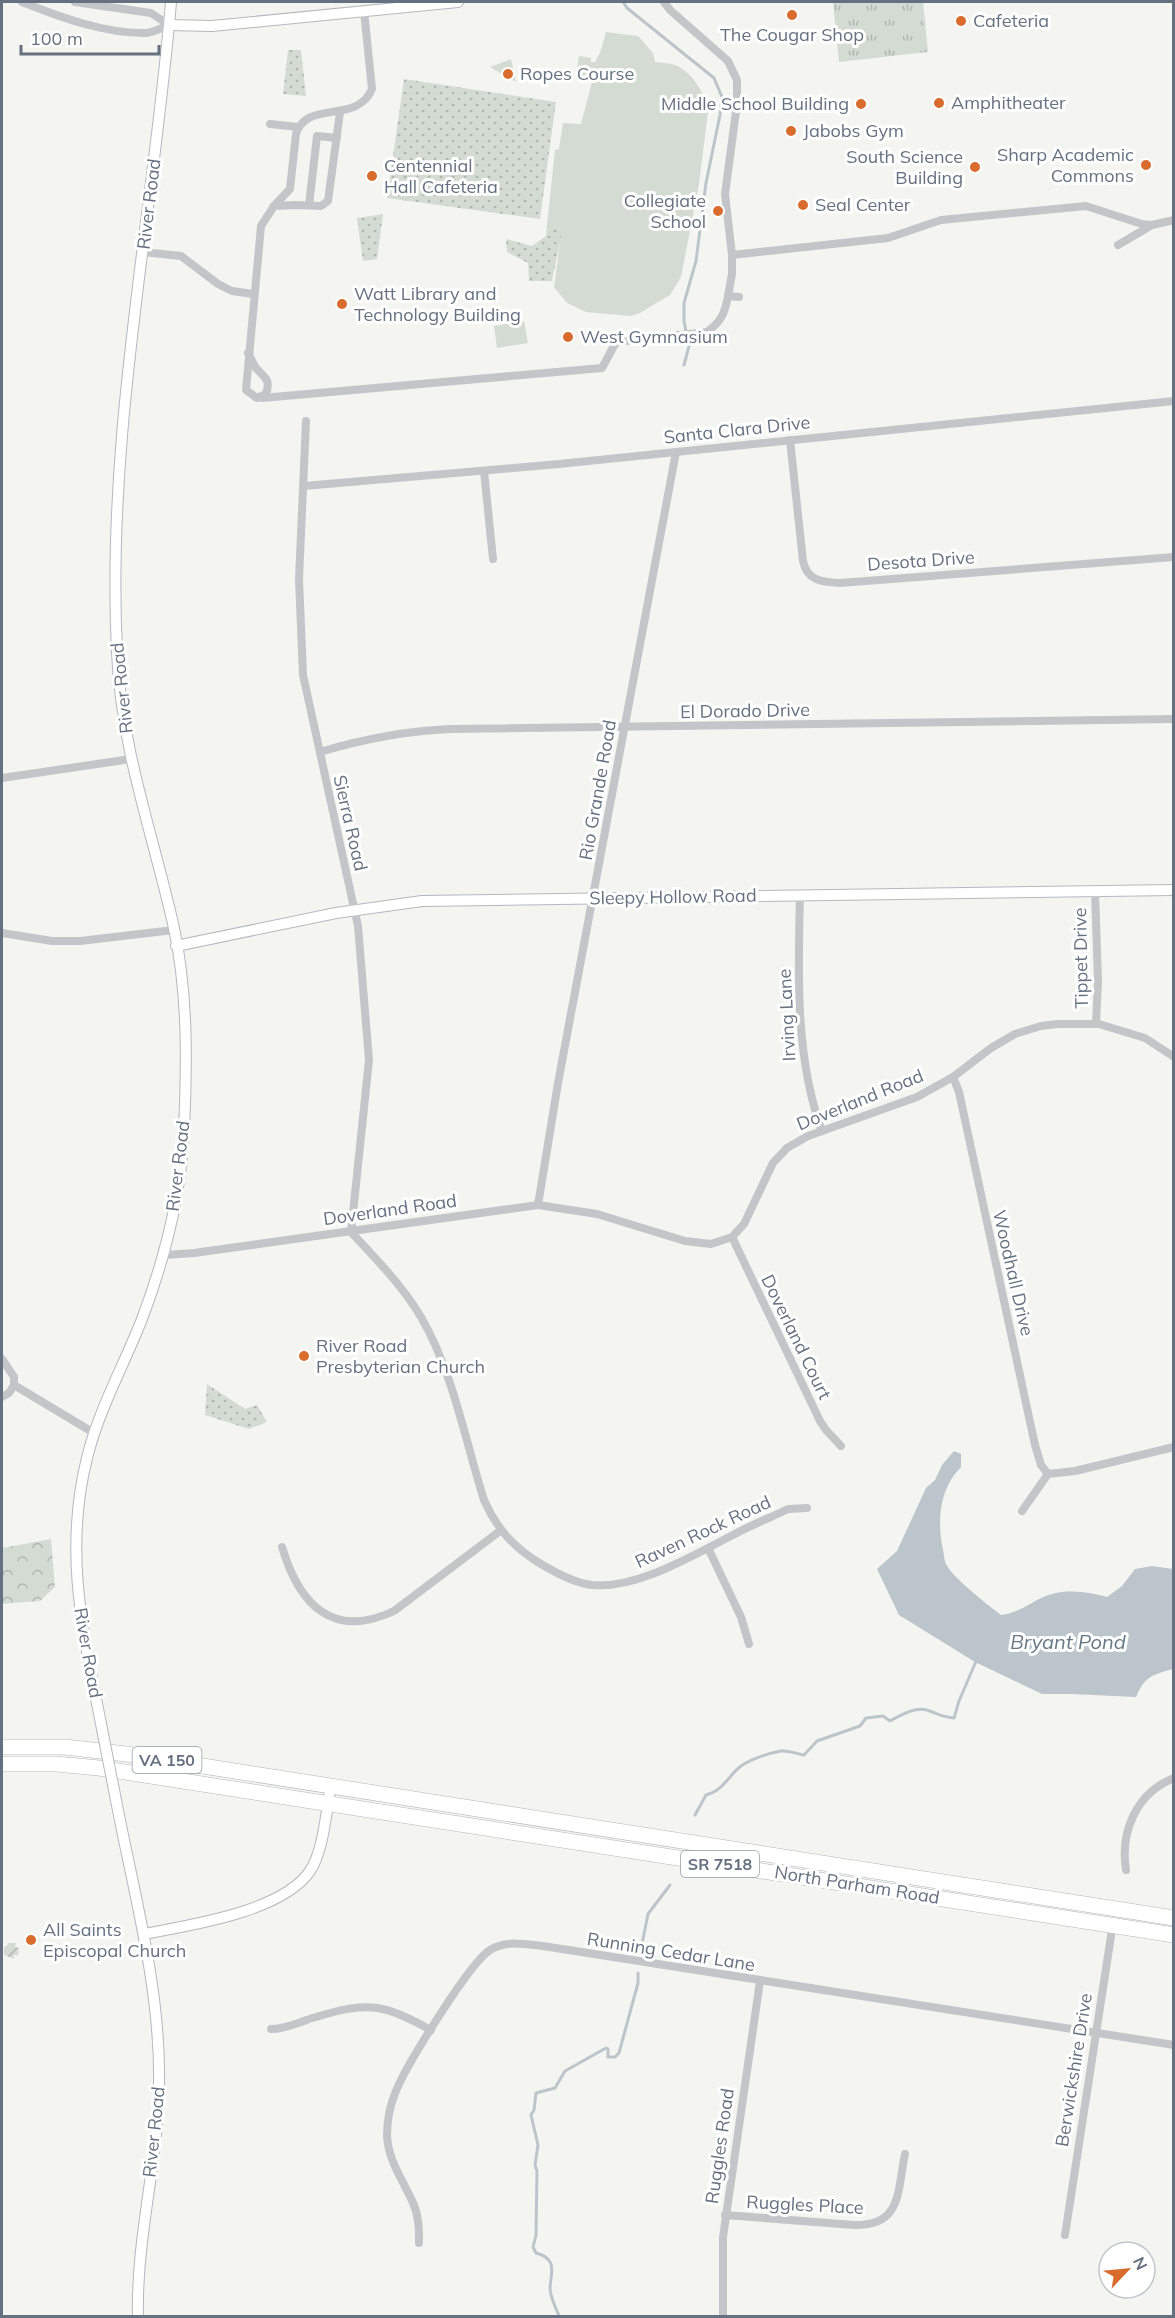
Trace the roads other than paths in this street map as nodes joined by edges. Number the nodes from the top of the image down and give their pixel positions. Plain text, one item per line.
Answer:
1 (22, 2) edge
2 (75, 2) edge
3 (171, 2) edge
4 (458, 2) edge
5 (664, 2) edge
6 (364, 11) junction
7 (170, 25) junction
8 (340, 112) junction
9 (270, 124) dead end
10 (298, 128) junction
11 (337, 138) junction
12 (274, 206) junction
13 (309, 206) junction
14 (1173, 220) edge
15 (1152, 225) junction
16 (1118, 245) dead end
17 (143, 252) junction
18 (732, 255) junction
19 (732, 274) junction
20 (742, 274) dead end
21 (253, 294) junction
22 (728, 296) junction
23 (739, 297) dead end
24 (248, 353) junction
25 (256, 398) junction
26 (1173, 401) edge
27 (306, 421) dead end
28 (790, 440) junction
29 (676, 452) junction
30 (484, 471) junction
31 (304, 486) junction
32 (1173, 557) edge
33 (493, 559) dead end
34 (1173, 719) edge
35 (624, 728) junction
36 (320, 752) junction
37 (131, 759) junction
38 (2, 778) edge
39 (1173, 890) edge
40 (1095, 891) junction
41 (800, 896) junction
42 (593, 898) junction
43 (354, 909) junction
44 (174, 930) junction
45 (2, 933) edge
46 (176, 946) junction
47 (1096, 1024) junction
48 (1173, 1057) edge
49 (953, 1077) junction
50 (822, 1131) junction
51 (538, 1205) junction
52 (351, 1232) junction
53 (732, 1237) junction
54 (164, 1255) junction
55 (2, 1359) edge
56 (14, 1385) junction
57 (2, 1397) edge
58 (94, 1433) junction
59 (841, 1446) dead end
60 (1173, 1447) edge
61 (1048, 1474) junction
62 (807, 1508) dead end
63 (1022, 1511) dead end
64 (500, 1531) junction
65 (282, 1547) dead end
66 (708, 1548) junction
67 (749, 1644) dead end
68 (2, 1747) edge
69 (2, 1764) edge
70 (1173, 1778) edge
71 (331, 1786) junction
72 (327, 1803) junction
73 (1126, 1870) dead end
74 (1115, 1909) junction
75 (1173, 1918) edge
76 (1112, 1925) junction
77 (144, 1934) junction
78 (1173, 1935) edge
79 (760, 1981) junction
80 (271, 2029) dead end
81 (431, 2030) junction
82 (1095, 2033) junction
83 (1173, 2045) edge
84 (904, 2154) dead end
85 (725, 2215) junction
86 (1065, 2235) dead end
87 (419, 2243) dead end
88 (138, 2316) edge
89 (723, 2316) edge

1 - 7 street
2 - 7 street
3 - 7 main road, River Road
4 - 6 main road
5 - 18 street
6 - 7 main road
6 - 8 street
7 - 17 main road, River Road
8 - 10 street
8 - 11 street
9 - 10 street
10 - 12 street
11 - 13 street
11 - 13 street
12 - 13 street
12 - 21 street
14 - 15 street
15 - 16 street
15 - 18 street
17 - 21 street
17 - 37 main road, River Road
18 - 19 street
19 - 20 street
19 - 22 street
21 - 24 street
22 - 23 street
22 - 25 street
24 - 25 street
24 - 25 street
26 - 28 street, Santa Clara Drive
27 - 31 street, Sierra Road
28 - 29 street, Santa Clara Drive
28 - 32 street, Desota Drive
29 - 30 street, Santa Clara Drive
29 - 35 street, Rio Grande Road
30 - 31 street, Santa Clara Drive
30 - 33 street
31 - 36 street, Sierra Road
34 - 35 street, El Dorado Drive
35 - 36 street, El Dorado Drive
35 - 42 street, Rio Grande Road
36 - 43 street, Sierra Road
37 - 38 street
37 - 44 main road, River Road
39 - 40 main road, Sleepy Hollow Road
40 - 41 main road, Sleepy Hollow Road
40 - 47 street, Tippet Drive
41 - 42 main road, Sleepy Hollow Road
41 - 50 street, Irving Lane
42 - 43 main road, Sleepy Hollow Road
42 - 51 street, Rio Grande Road
43 - 46 main road, Sleepy Hollow Road
43 - 52 street, Sierra Road
44 - 45 street
44 - 46 main road, River Road
46 - 54 main road, River Road
47 - 48 street, Doverland Road
47 - 49 street, Doverland Road
49 - 50 street, Doverland Road
49 - 61 street, Woodhall Drive
50 - 53 street, Doverland Road
51 - 52 street, Doverland Road
51 - 53 street, Doverland Road
52 - 54 street, Doverland Road
52 - 64 street, Raven Rock Road
53 - 59 street, Doverland Court
54 - 58 main road, River Road
55 - 56 street
56 - 57 street
56 - 58 street
58 - 77 main road, River Road, bridge
60 - 61 street
61 - 63 street
62 - 66 street, Raven Rock Road
64 - 65 street
64 - 66 street, Raven Rock Road
66 - 67 street
68 - 71 highway, VA 150
69 - 72 highway, VA 150
70 - 73 street
71 - 72 main road
71 - 74 highway, North Parham Road / SR 7518
72 - 76 highway, North Parham Road / SR 7518
72 - 77 main road
74 - 75 highway, North Parham Road / SR 7518
74 - 76 street, Berwickshire Drive
76 - 78 highway, North Parham Road / SR 7518
76 - 82 street, Berwickshire Drive
77 - 88 main road, River Road
79 - 81 street, Running Cedar Lane
79 - 82 street, Running Cedar Lane
79 - 85 street, Ruggles Road
80 - 81 street
81 - 87 street, Running Cedar Lane
82 - 83 street, Running Cedar Lane
82 - 86 street, Berwickshire Drive
84 - 85 street, Ruggles Place
85 - 89 street, Ruggles Road

